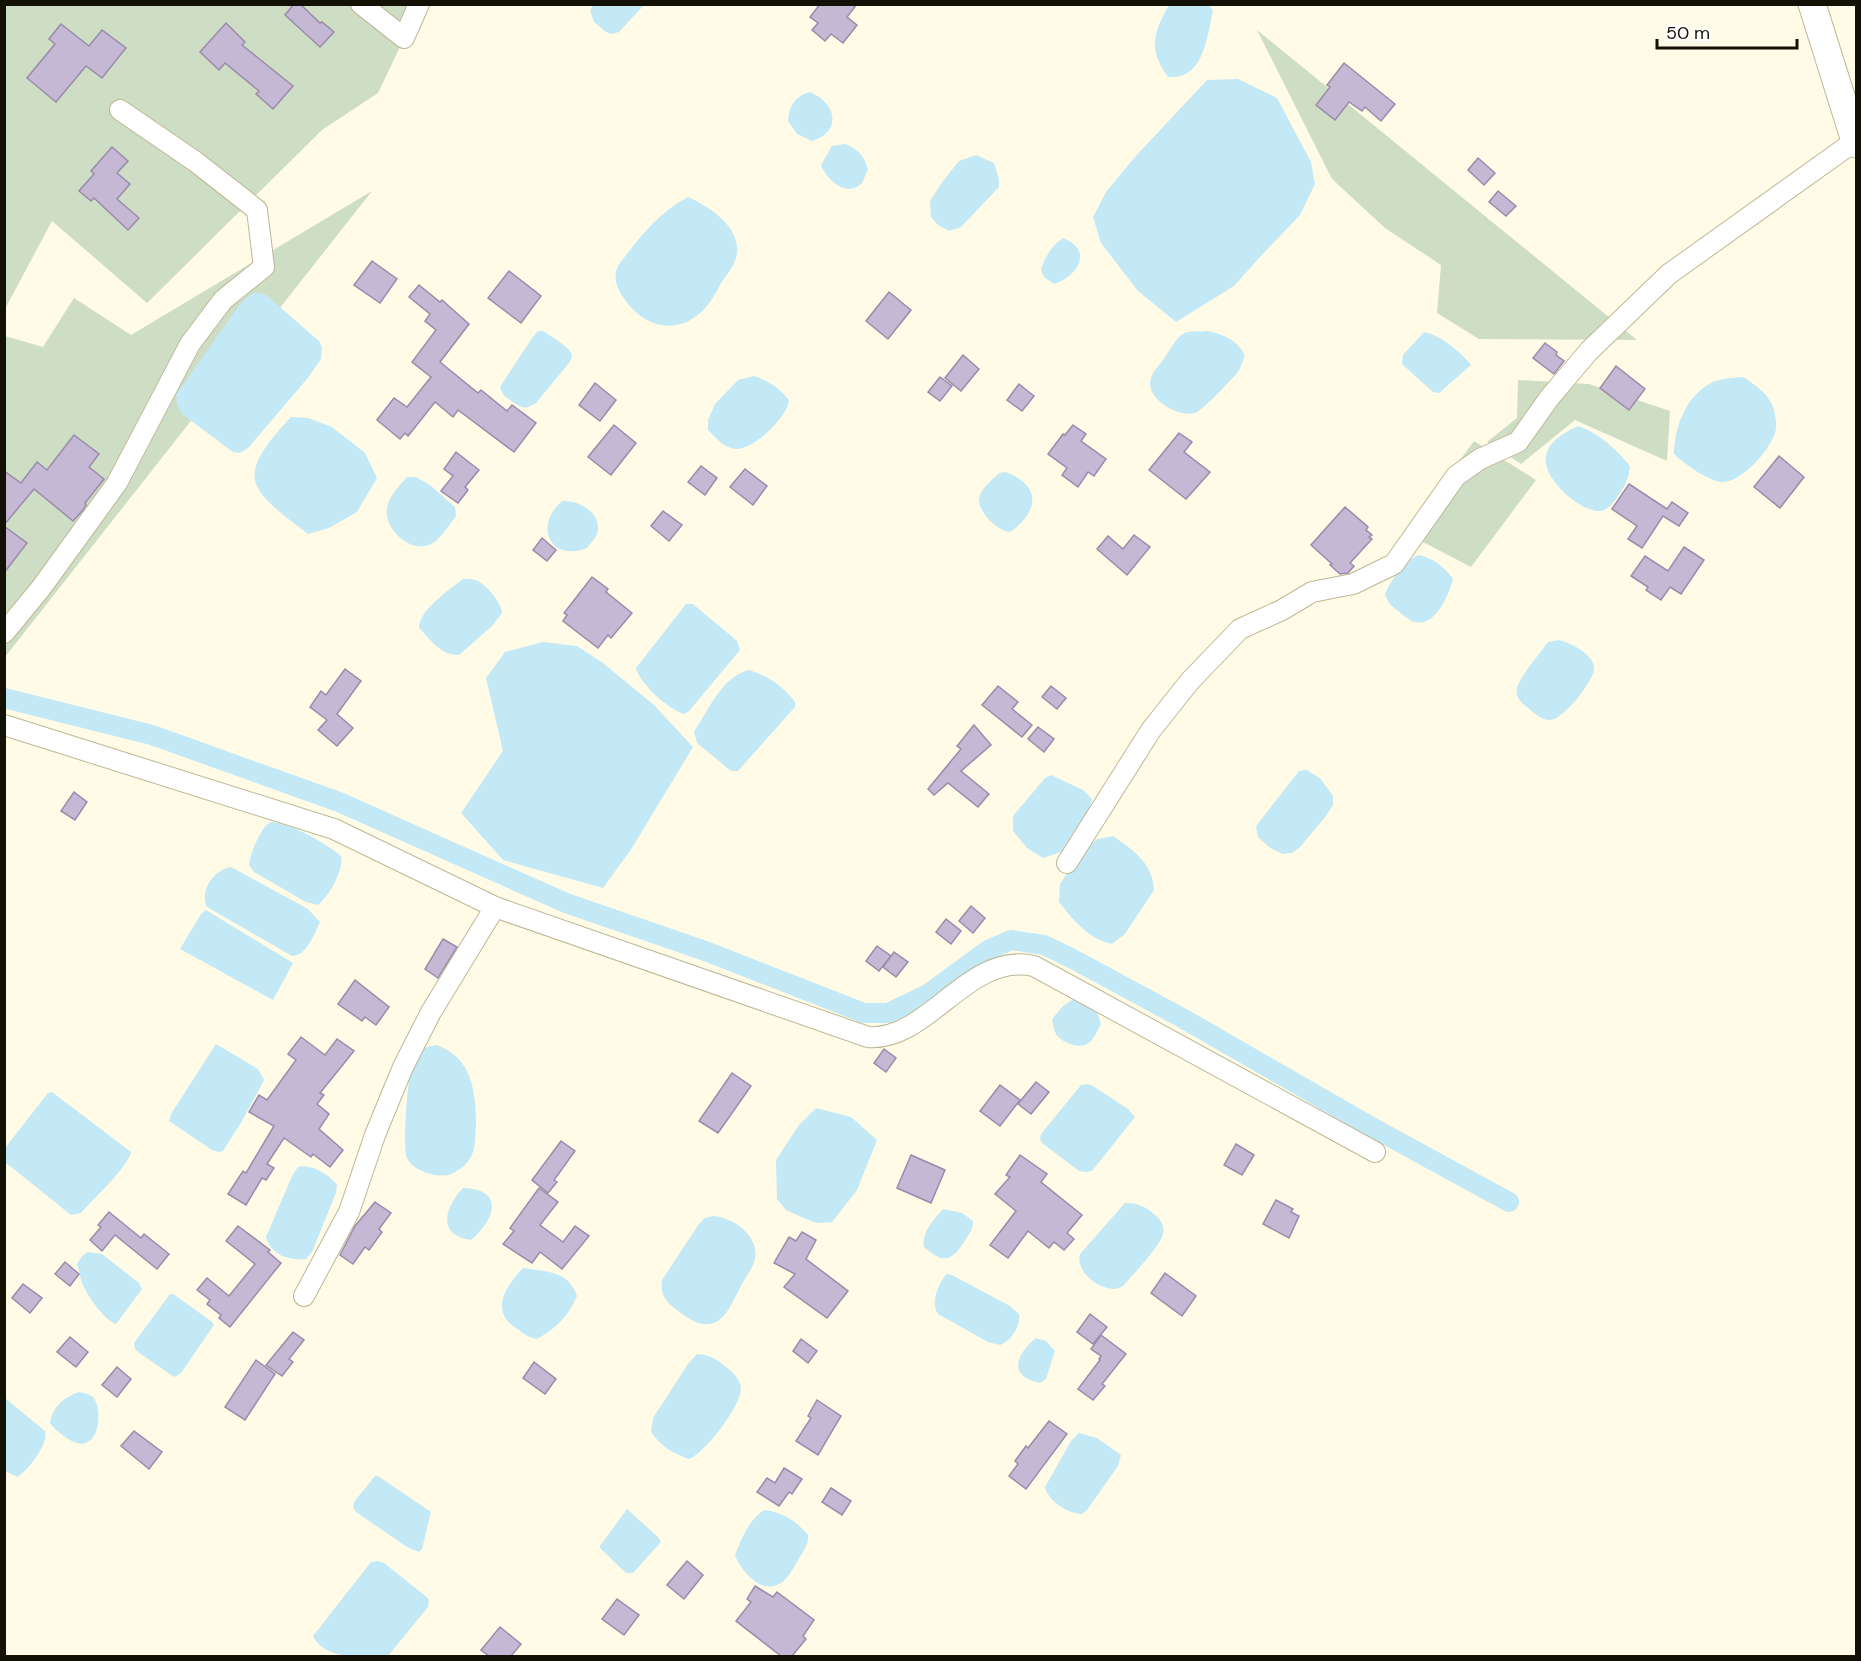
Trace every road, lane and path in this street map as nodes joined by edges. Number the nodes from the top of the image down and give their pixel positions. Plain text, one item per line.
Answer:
1 (361, 4) edge
2 (419, 4) edge
3 (1812, 4) edge
4 (120, 110) dead end
5 (1856, 142) edge
6 (4, 633) edge
7 (4, 725) edge
8 (1067, 863) dead end
9 (495, 907) junction
10 (1375, 1152) dead end
11 (304, 1296) dead end

1 - 2 street
3 - 5 main road
4 - 6 street
5 - 8 street
7 - 9 street
9 - 10 street
9 - 11 street

